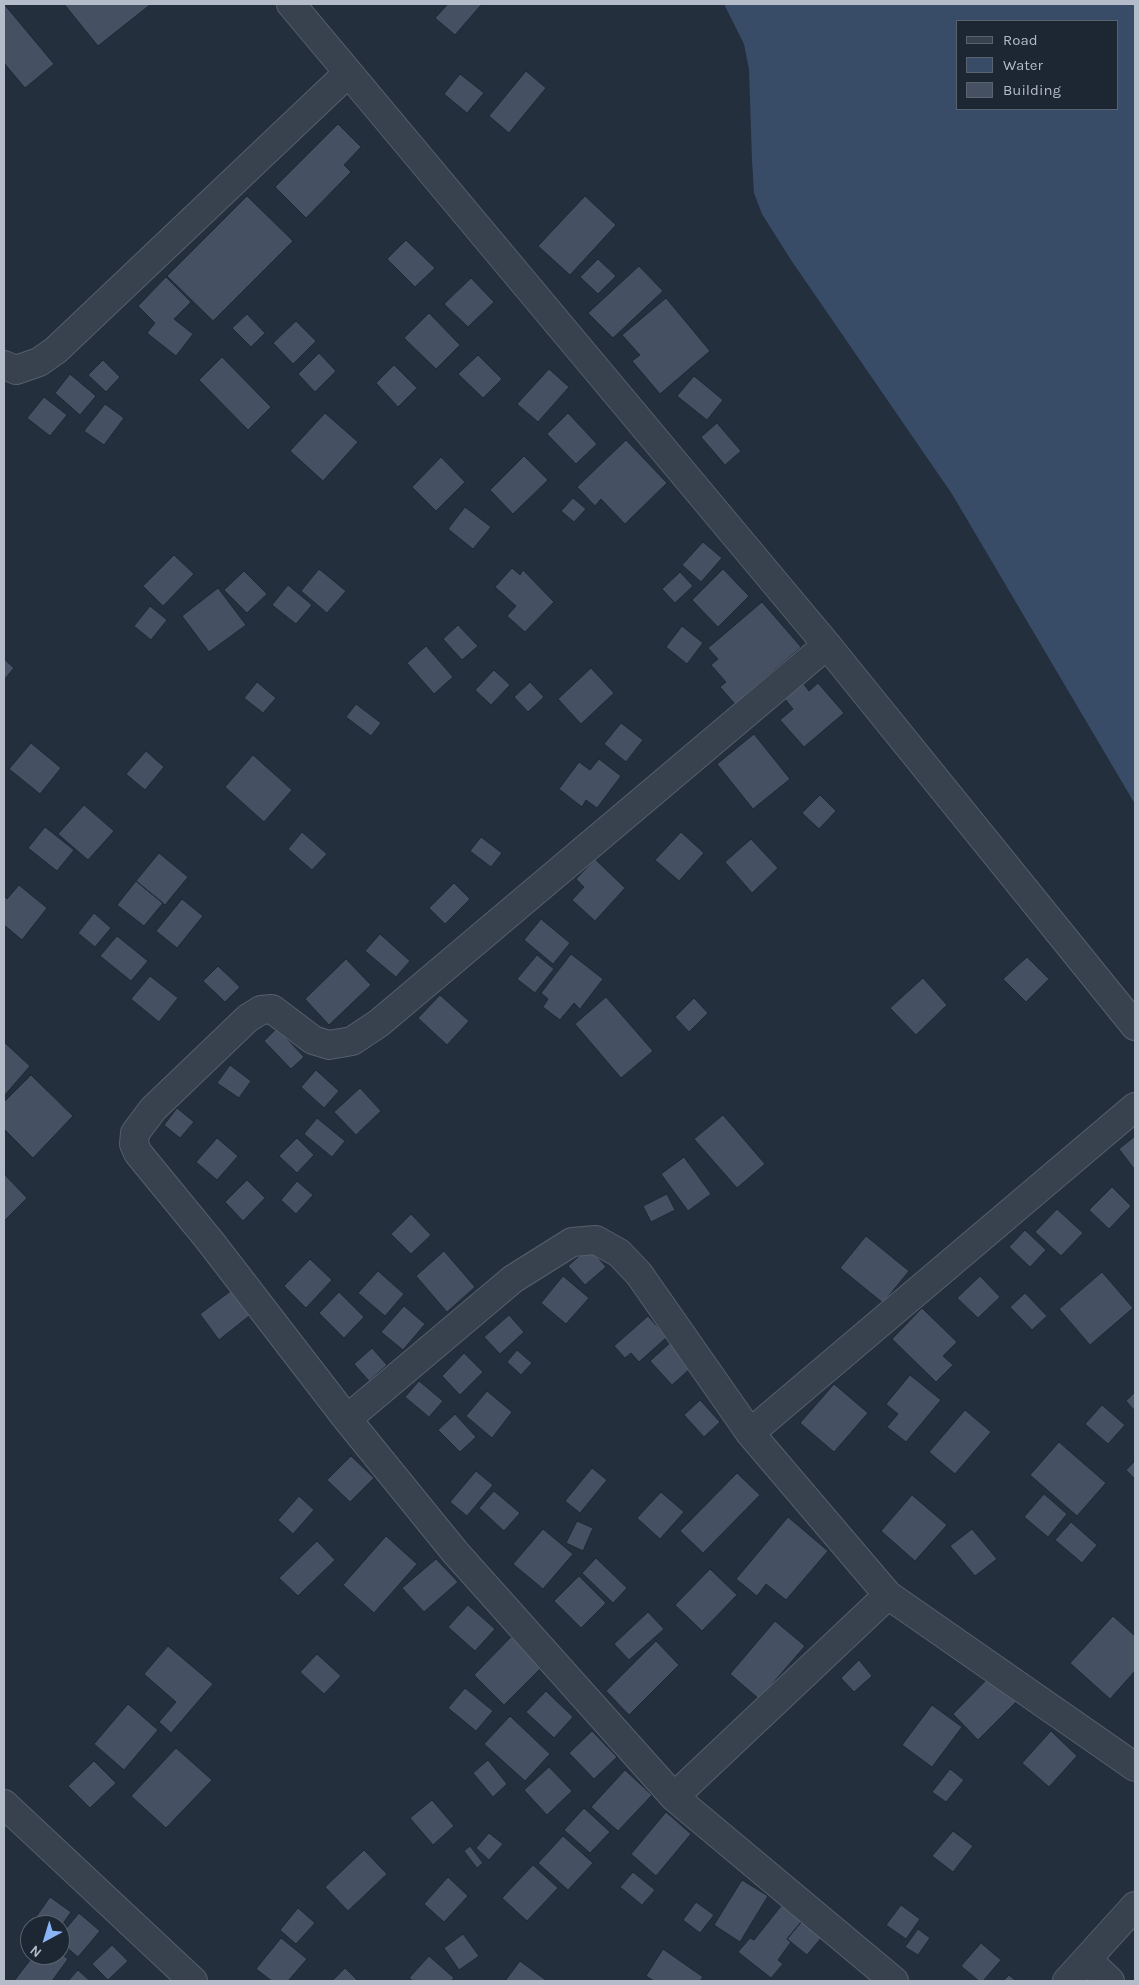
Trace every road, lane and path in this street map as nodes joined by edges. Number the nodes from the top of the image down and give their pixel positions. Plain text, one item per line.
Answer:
1 (291, 4) edge
2 (348, 73) junction
3 (4, 365) edge
4 (827, 645) junction
5 (1135, 1026) edge
6 (1135, 1107) edge
7 (347, 1419) junction
8 (750, 1434) junction
9 (888, 1595) junction
10 (1135, 1767) edge
11 (674, 1798) junction
12 (4, 1804) edge
13 (1135, 1906) edge
14 (1087, 1959) junction
15 (193, 1981) edge
16 (894, 1981) edge
17 (1067, 1981) edge
18 (1110, 1981) edge

1 - 2 street
2 - 3 street
2 - 4 street
4 - 5 street
4 - 7 street
6 - 8 street
7 - 8 street
7 - 11 street
8 - 9 street
9 - 10 street
9 - 11 street
11 - 16 street
12 - 15 street
13 - 14 street
14 - 17 street
14 - 18 street

